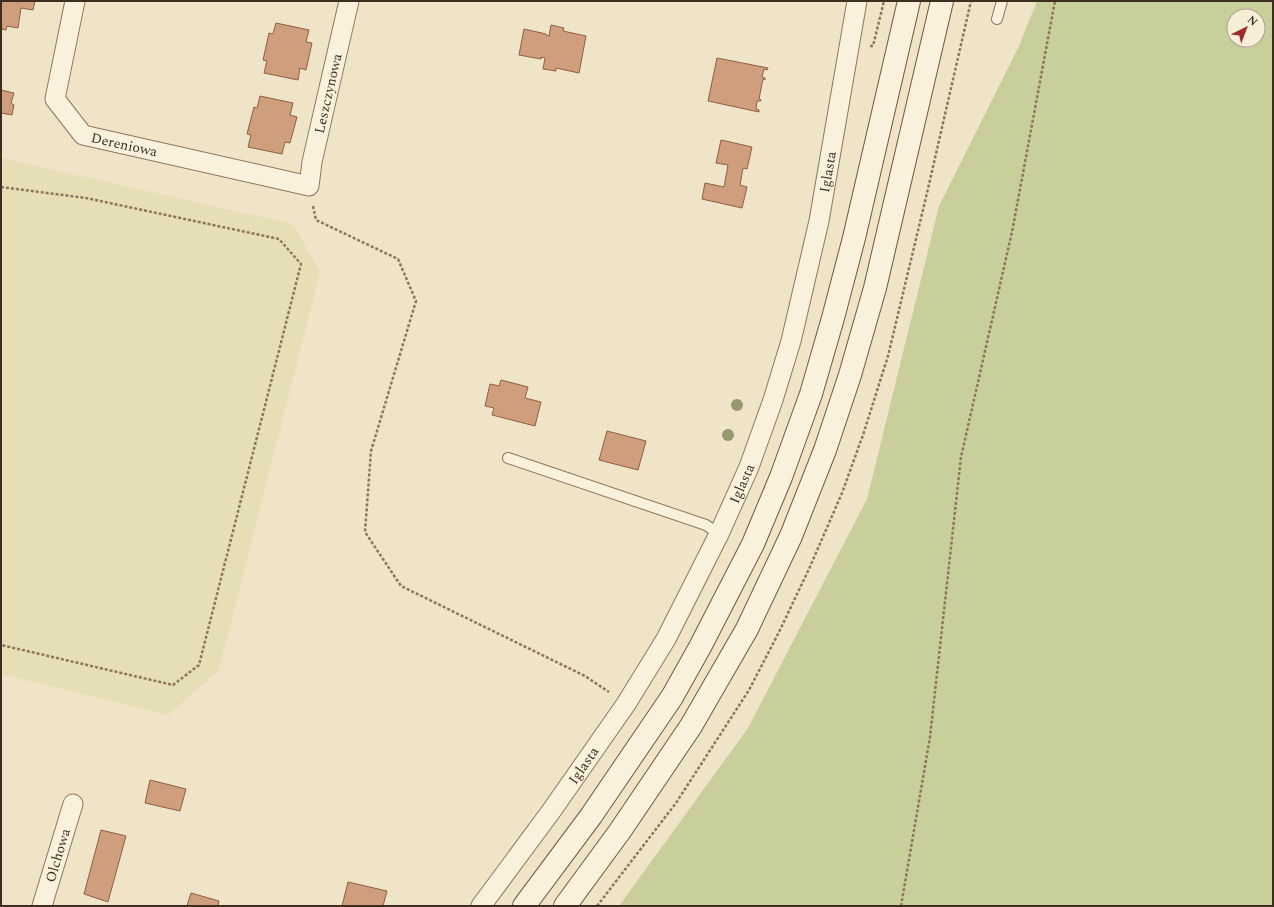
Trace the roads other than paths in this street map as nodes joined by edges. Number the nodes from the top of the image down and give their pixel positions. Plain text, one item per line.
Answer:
1 (76, 1) edge
2 (349, 1) edge
3 (857, 1) edge
4 (909, 1) edge
5 (942, 1) edge
6 (1002, 1) edge
7 (998, 20) dead end
8 (309, 186) joint
9 (508, 458) dead end
10 (719, 534) junction
11 (73, 804) dead end
12 (42, 906) edge
13 (480, 906) edge
14 (524, 906) edge
15 (565, 906) edge

1 - 8 street, Dereniowa
2 - 8 street, Leszczynowa
3 - 10 street, Iglasta
4 - 14 main road
5 - 15 main road
6 - 7 lane
9 - 10 lane
10 - 13 street, Iglasta
11 - 12 street, Olchowa

